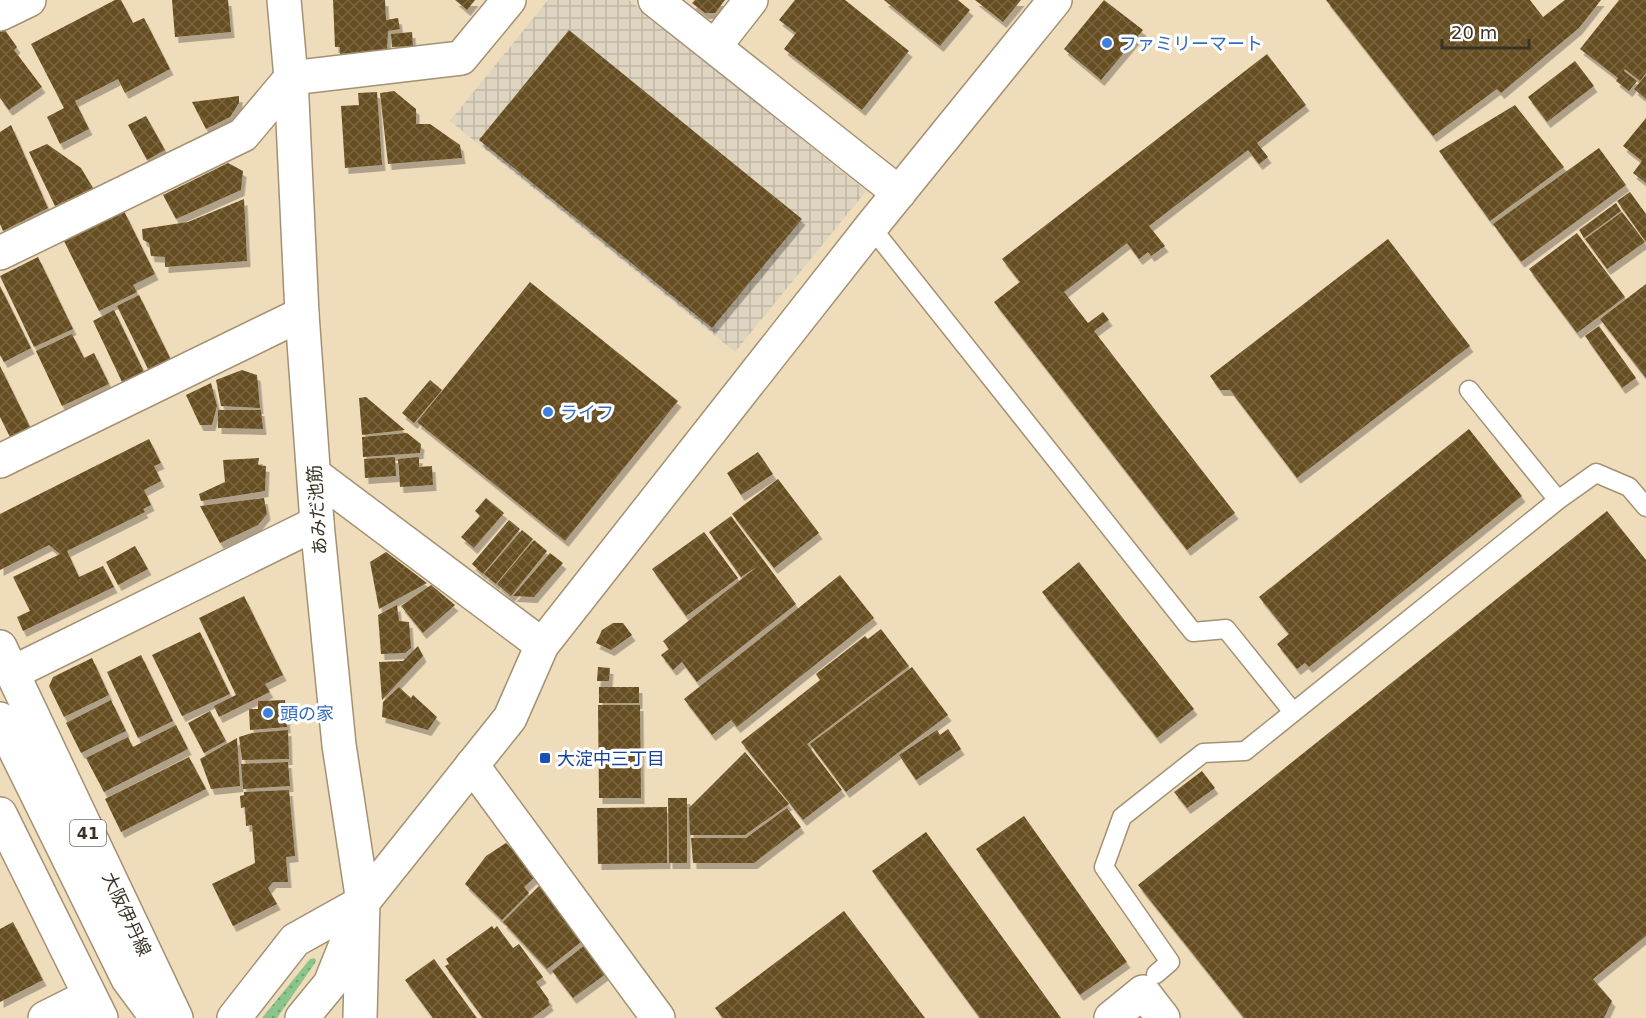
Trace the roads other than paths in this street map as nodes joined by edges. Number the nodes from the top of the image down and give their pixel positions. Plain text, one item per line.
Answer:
1 (29, 0) edge
2 (284, 0) edge
3 (509, 0) edge
4 (655, 0) edge
5 (751, 0) edge
6 (1055, 0) edge
7 (0, 14) edge
8 (715, 46) junction
9 (291, 78) junction
10 (898, 194) junction
11 (871, 226) junction
12 (0, 253) edge
13 (302, 315) junction
14 (1469, 390) dead end
15 (0, 460) edge
16 (315, 475) junction
17 (1558, 500) junction
18 (1646, 507) edge
19 (317, 523) junction
20 (542, 645) junction
21 (6, 660) edge
22 (1293, 712) junction
23 (0, 719) edge
24 (472, 765) junction
25 (0, 814) edge
26 (363, 902) junction
27 (1156, 974) dead end
28 (95, 1007) edge
29 (45, 1018) edge
30 (157, 1018) edge
31 (176, 1018) edge
32 (234, 1018) edge
33 (302, 1018) edge
34 (360, 1018) edge
35 (658, 1018) edge
36 (1111, 1018) edge
37 (1163, 1018) edge

1 - 7 main road
2 - 9 main road, あみだ池筋
3 - 9 main road
4 - 8 main road
5 - 8 main road
6 - 10 main road
8 - 10 main road
9 - 12 main road
9 - 13 main road, あみだ池筋
10 - 11 main road
11 - 20 main road
11 - 22 lane
13 - 15 main road
13 - 16 main road, あみだ池筋
14 - 17 lane
16 - 19 main road, あみだ池筋
16 - 20 main road
17 - 18 lane
17 - 22 lane
19 - 21 main road
19 - 26 main road, あみだ池筋
20 - 24 main road
21 - 31 main road, 大阪伊丹線 / 41
22 - 27 lane
23 - 30 main road
24 - 26 main road
24 - 35 main road
25 - 28 main road
26 - 32 main road
26 - 33 main road
26 - 34 main road, あみだ池筋
28 - 29 main road
36 - 37 main road

